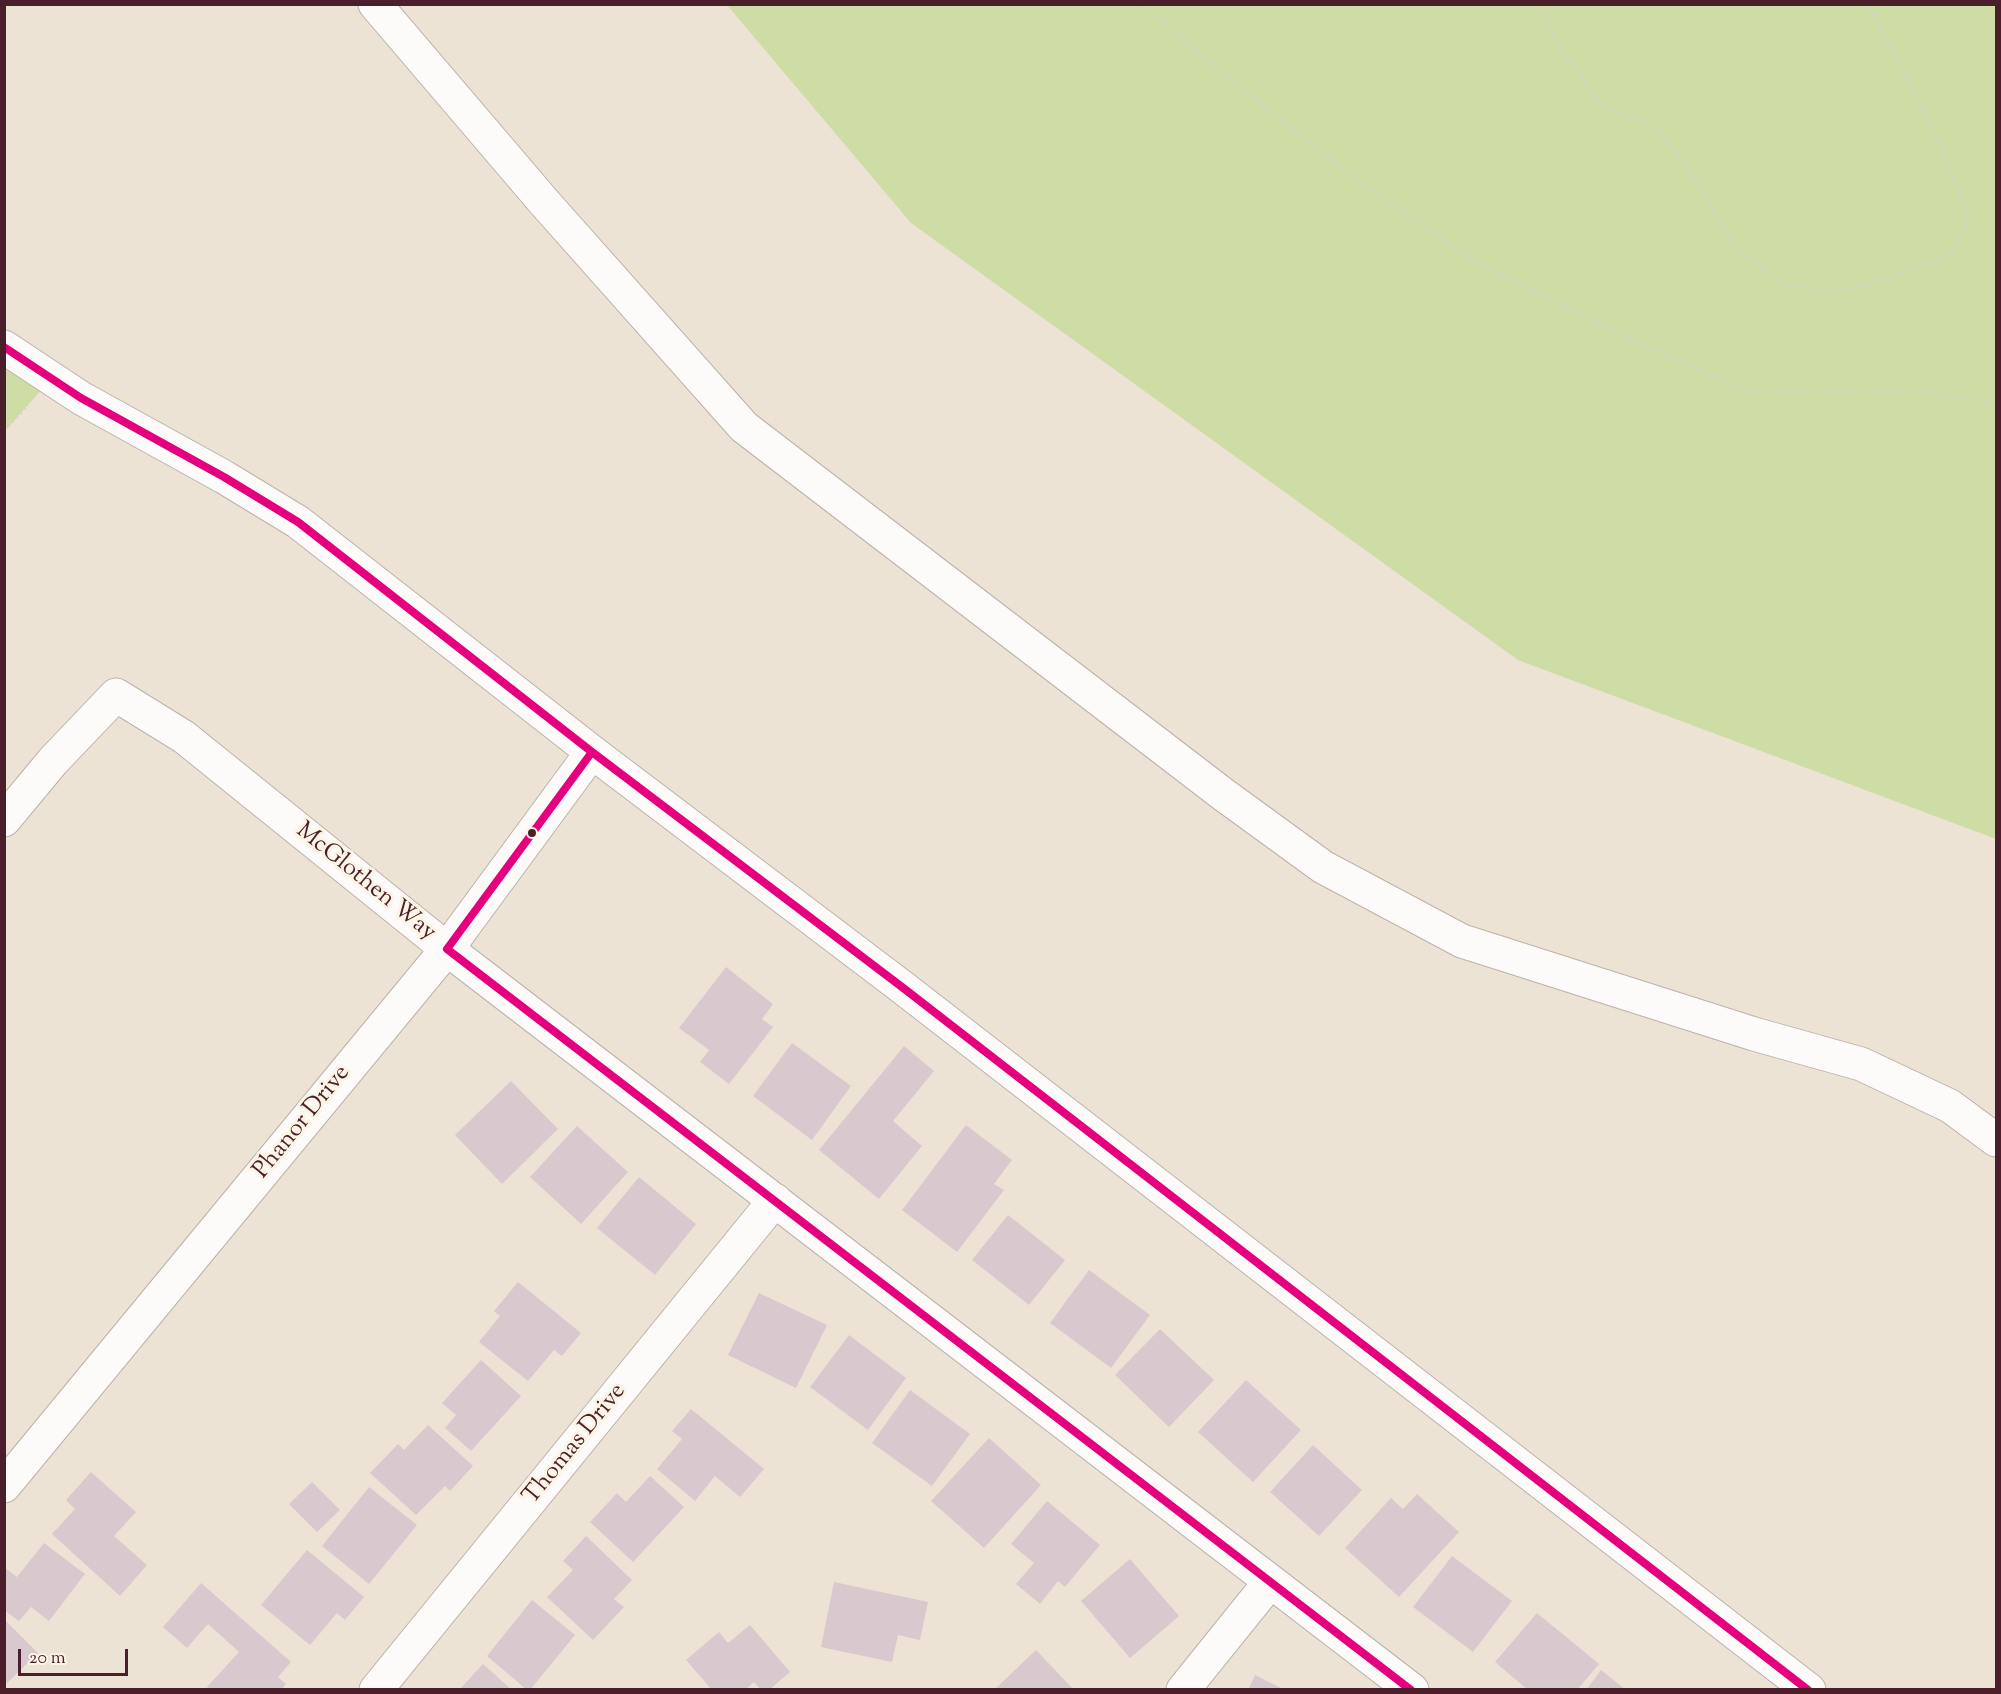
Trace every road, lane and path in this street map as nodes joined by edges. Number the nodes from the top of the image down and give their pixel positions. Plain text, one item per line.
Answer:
1 (375, 4) edge
2 (1143, 4) edge
3 (1540, 4) edge
4 (1867, 4) edge
5 (4, 347) edge
6 (1996, 402) edge
7 (592, 752) junction
8 (4, 820) edge
9 (447, 949) junction
10 (1996, 1140) edge
11 (775, 1200) junction
12 (4, 1486) edge
13 (1270, 1582) junction
14 (376, 1689) edge
15 (1184, 1689) edge
16 (1412, 1689) edge
17 (1809, 1689) edge

1 - 10 street
2 - 6 path
3 - 4 path
5 - 7 street
7 - 9 street, Phanor Drive
7 - 17 street
8 - 9 street, McGlothen Way
9 - 11 street, McGlothen Way
9 - 12 street, Phanor Drive
11 - 13 street, McGlothen Way
11 - 14 street, Thomas Drive
13 - 15 street
13 - 16 street, McGlothen Way

